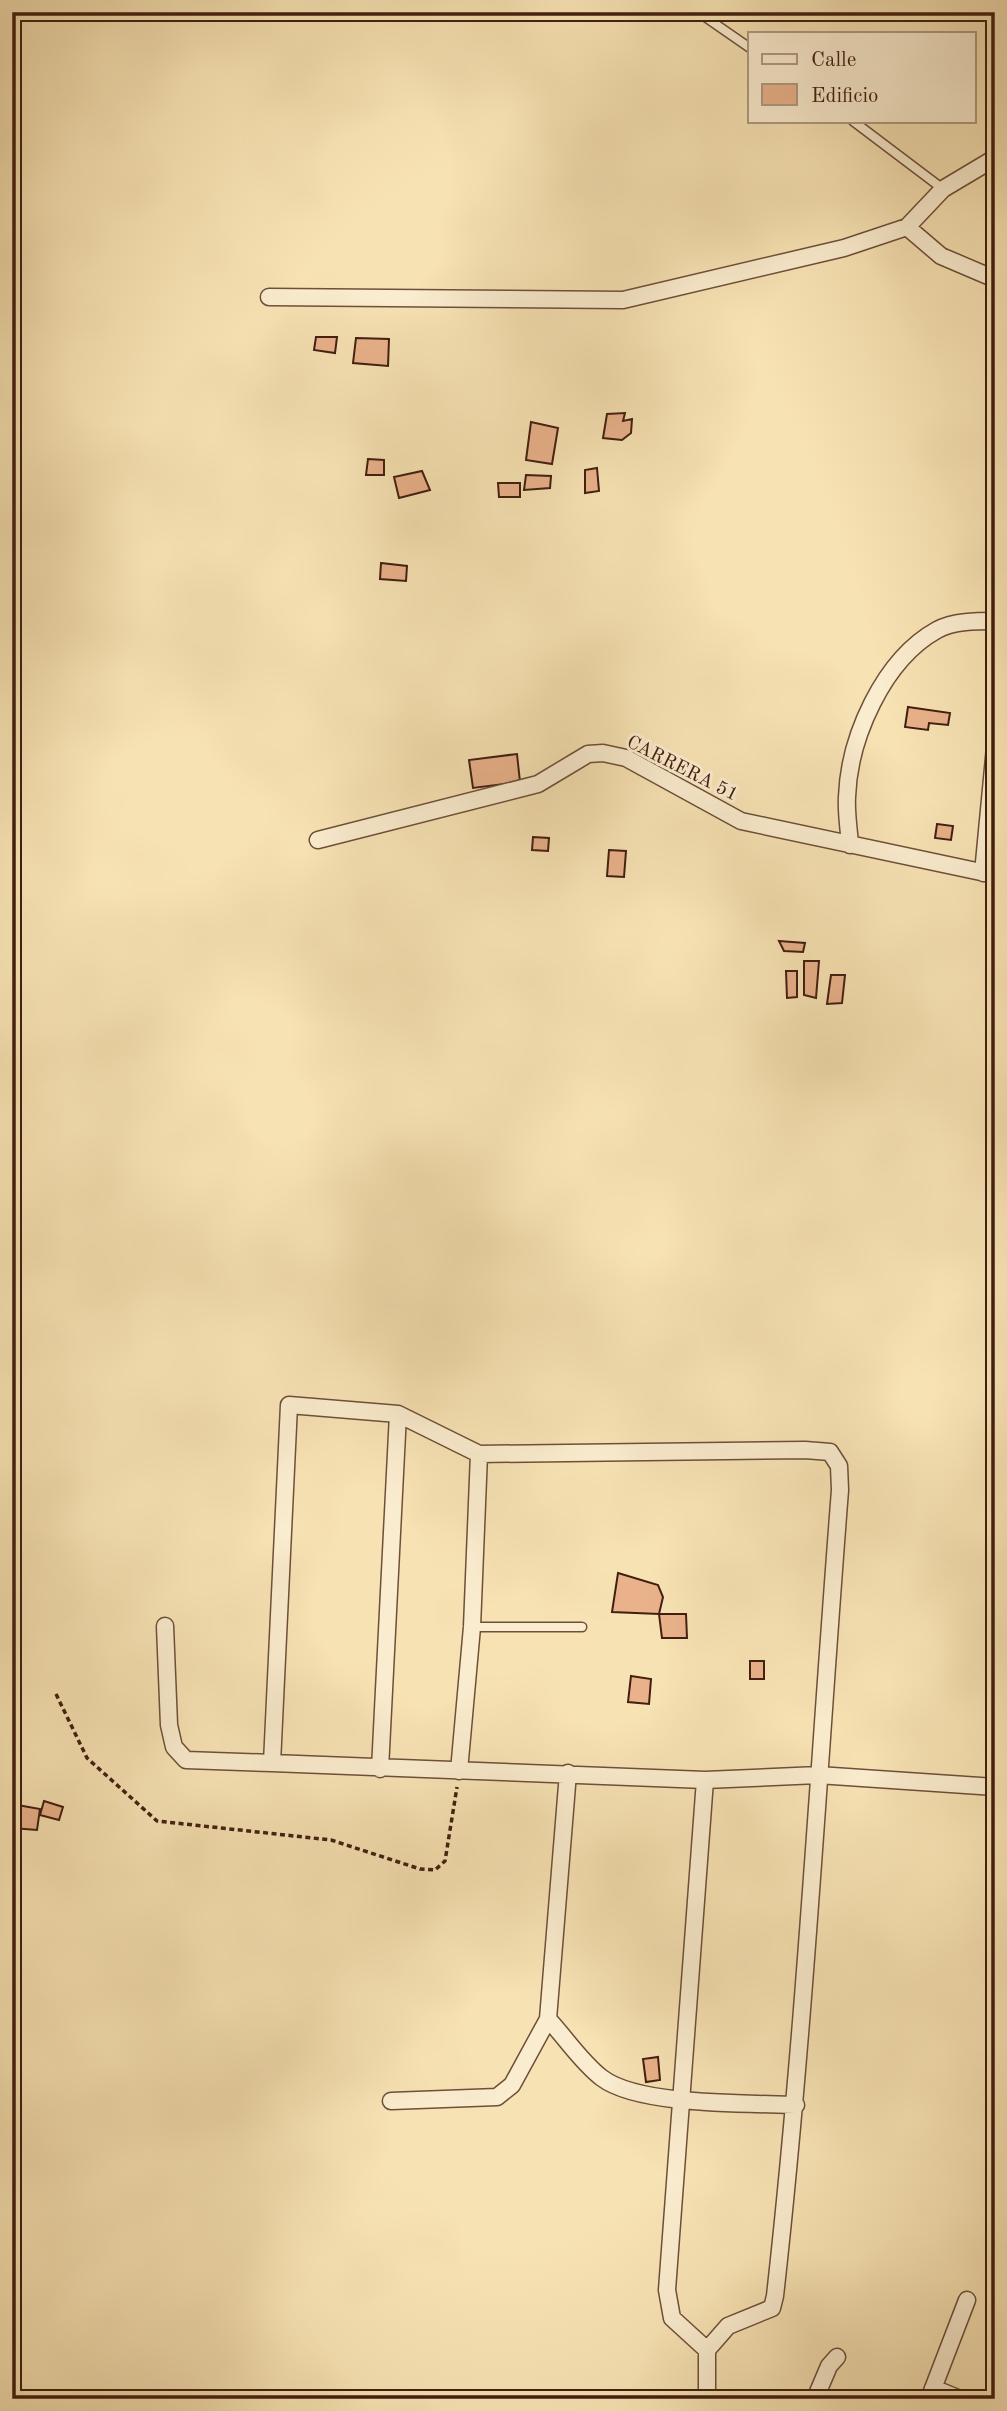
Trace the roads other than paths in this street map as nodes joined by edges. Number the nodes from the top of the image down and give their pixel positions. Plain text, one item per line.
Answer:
1 (698, 12) edge
2 (748, 47) edge
3 (854, 122) edge
4 (995, 158) edge
5 (943, 189) junction
6 (907, 227) junction
7 (995, 279) edge
8 (269, 297) dead end
9 (995, 621) edge
10 (995, 747) edge
11 (318, 840) dead end
12 (850, 845) junction
13 (989, 874) edge
14 (398, 1414) junction
15 (479, 1454) junction
16 (166, 1626) dead end
17 (472, 1627) junction
18 (582, 1627) dead end
19 (272, 1763) junction
20 (380, 1769) junction
21 (459, 1771) junction
22 (568, 1773) junction
23 (818, 1775) junction
24 (705, 1780) junction
25 (995, 1787) edge
26 (548, 2019) junction
27 (391, 2101) dead end
28 (681, 2101) junction
29 (796, 2105) junction
30 (967, 2300) dead end
31 (707, 2350) junction
32 (838, 2357) dead end
33 (931, 2394) edge
34 (706, 2399) edge
35 (815, 2399) edge
36 (960, 2399) edge

1 - 2 lane
3 - 5 lane
4 - 5 street
5 - 6 street
6 - 7 street
6 - 8 street
9 - 12 street
10 - 13 street
11 - 12 street, CARRERA 51
12 - 13 street, CARRERA 51
14 - 15 street
14 - 19 street
14 - 20 street
15 - 17 street
15 - 23 street
16 - 19 street
17 - 18 lane
17 - 21 street
19 - 20 street
20 - 21 street
21 - 22 street
22 - 24 street
22 - 26 street
23 - 24 street
23 - 25 street
23 - 29 street
24 - 28 street
26 - 27 street
26 - 28 street
28 - 29 street
28 - 31 street
29 - 31 street
30 - 33 street
31 - 34 street
32 - 35 street
33 - 36 street

